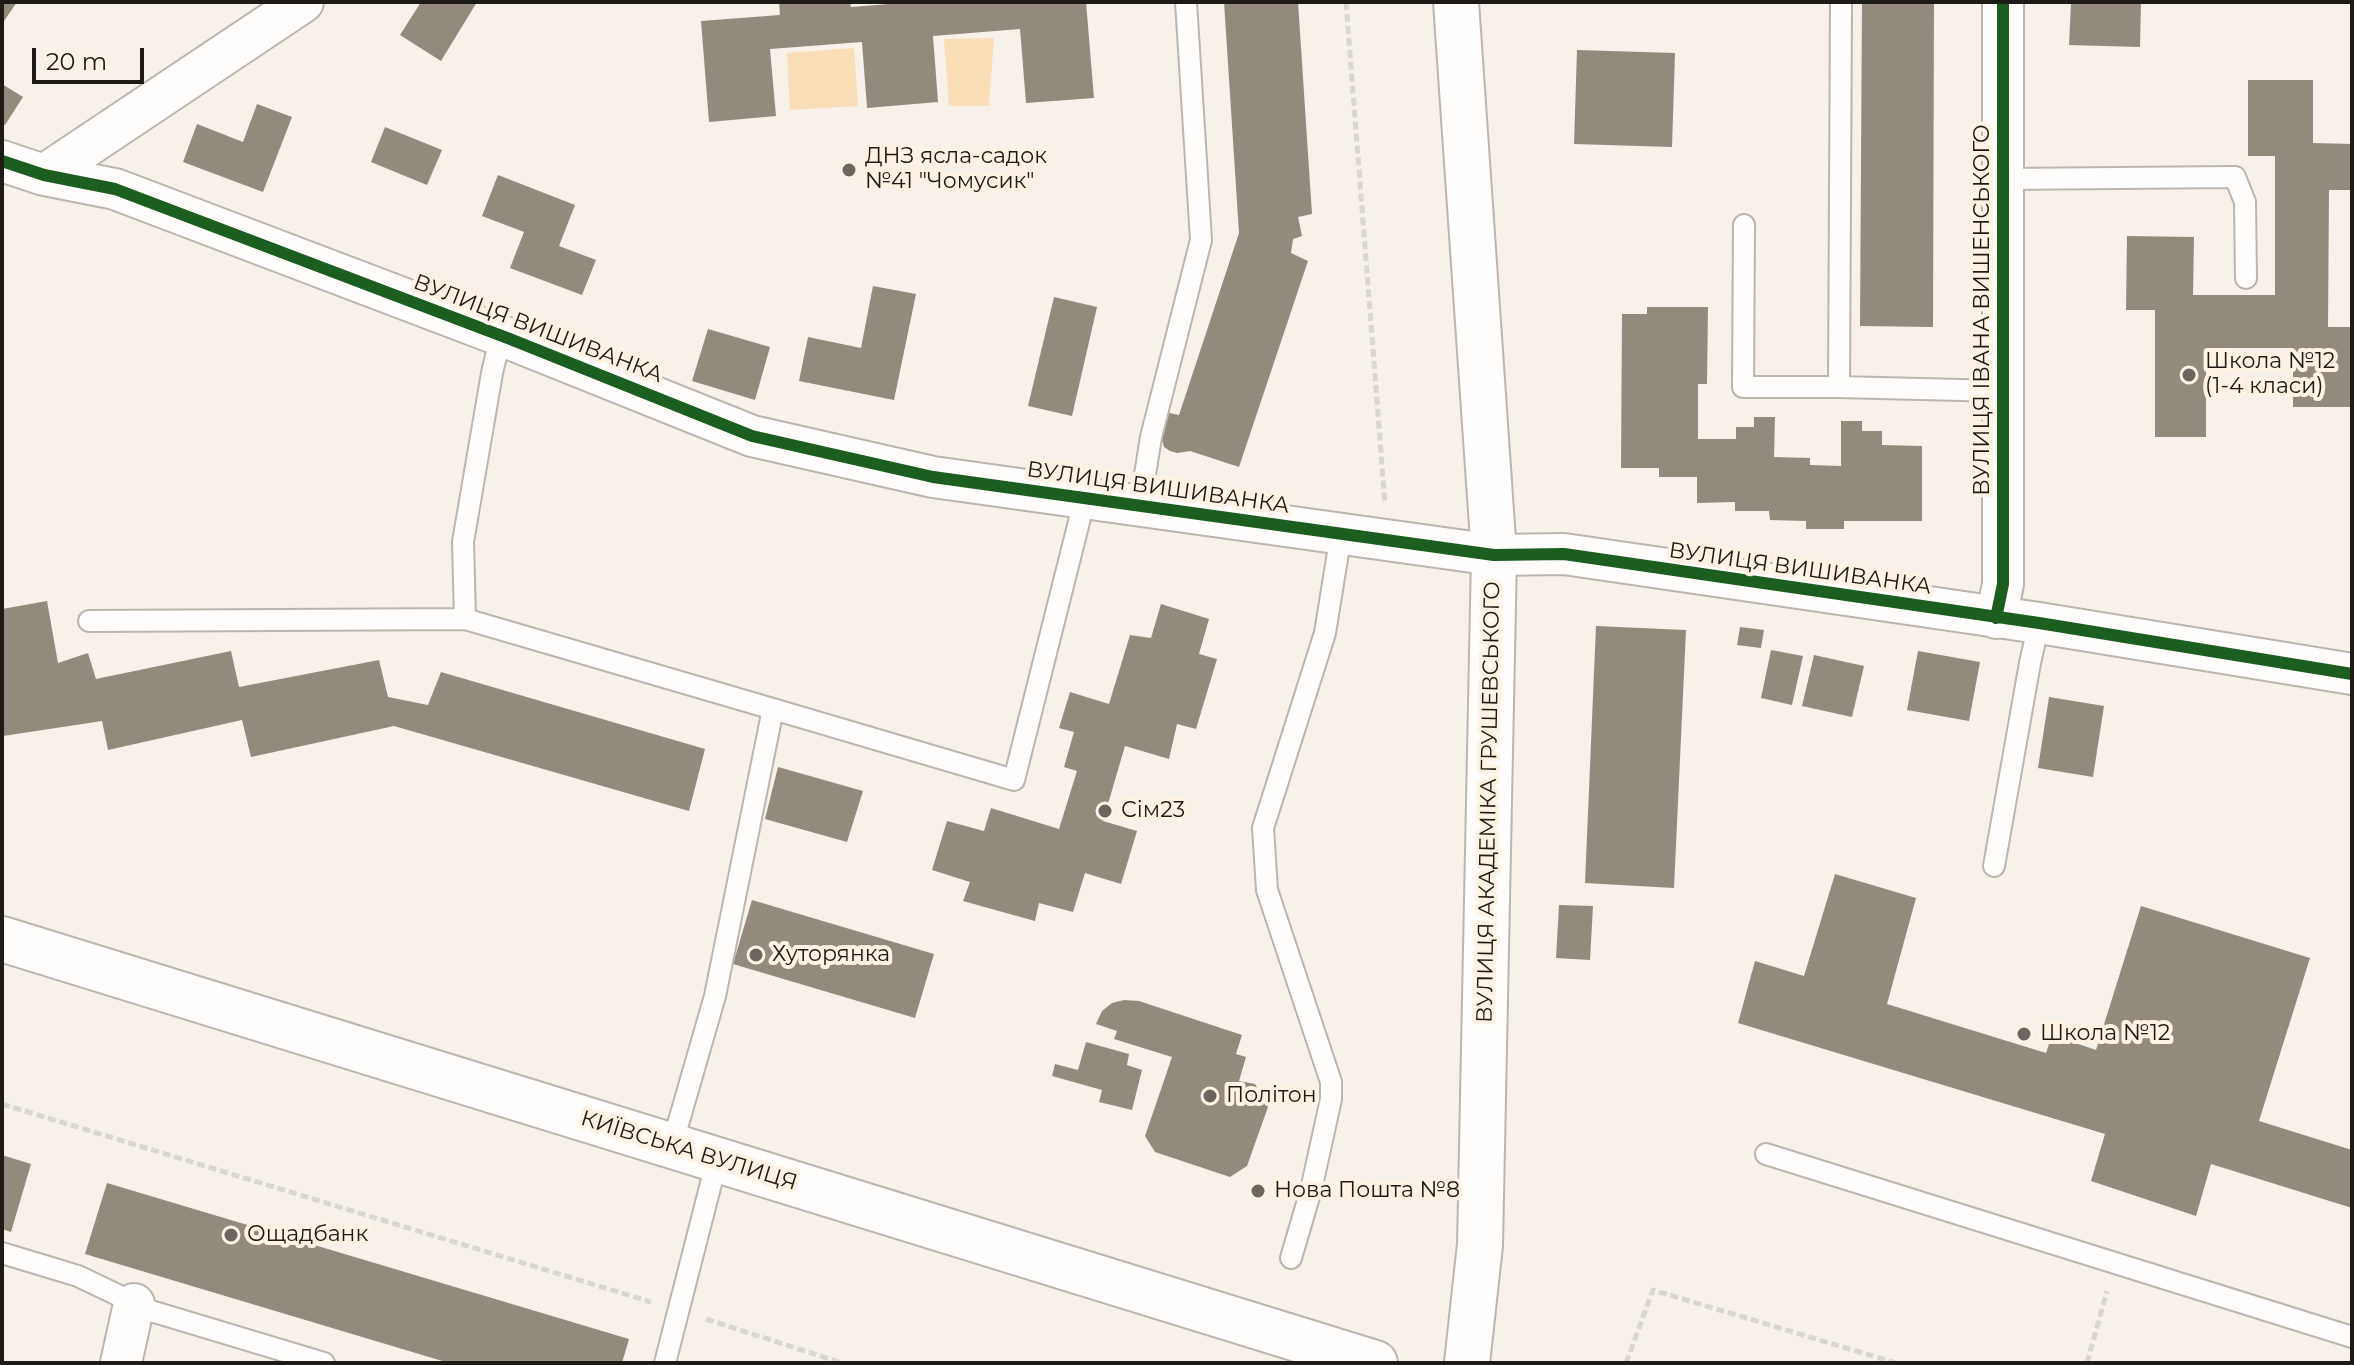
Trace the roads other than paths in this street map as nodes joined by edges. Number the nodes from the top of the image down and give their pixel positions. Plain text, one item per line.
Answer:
1 (303, 2) edge
2 (1186, 2) edge
3 (1456, 2) edge
4 (1841, 2) edge
5 (2003, 2) edge
6 (2, 161) edge
7 (44, 175) junction
8 (2002, 179) junction
9 (1744, 225) dead end
10 (2246, 278) dead end
11 (501, 335) junction
12 (1839, 387) junction
13 (2001, 391) junction
14 (1085, 498) junction
15 (1140, 506) junction
16 (1341, 534) junction
17 (1494, 555) junction
18 (1996, 618) junction
19 (465, 619) junction
20 (89, 621) dead end
21 (2039, 623) junction
22 (2352, 674) edge
23 (773, 709) junction
24 (1994, 866) dead end
25 (2, 939) edge
26 (672, 1145) junction
27 (1766, 1154) dead end
28 (717, 1160) junction
29 (2, 1253) edge
30 (1291, 1258) dead end
31 (134, 1304) junction
32 (2352, 1337) edge
33 (121, 1363) edge
34 (324, 1363) edge
35 (665, 1363) edge
36 (1375, 1363) edge
37 (1467, 1363) edge

1 - 7 street
2 - 15 lane
3 - 17 main road, ВУЛИЦЯ АКАДЕМІКА ГРУШЕВСЬКОГО
4 - 12 lane
5 - 8 street, ВУЛИЦЯ ІВАНА ВИШЕНСЬКОГО
6 - 7 street, ВУЛИЦЯ ВИШИВАНКА
7 - 11 street, ВУЛИЦЯ ВИШИВАНКА
8 - 10 lane
8 - 13 street, ВУЛИЦЯ ІВАНА ВИШЕНСЬКОГО
9 - 12 lane
11 - 14 street, ВУЛИЦЯ ВИШИВАНКА
11 - 19 lane
12 - 13 lane
13 - 18 street, ВУЛИЦЯ ІВАНА ВИШЕНСЬКОГО
14 - 15 street, ВУЛИЦЯ ВИШИВАНКА
14 - 23 lane
15 - 16 street, ВУЛИЦЯ ВИШИВАНКА
16 - 17 street, ВУЛИЦЯ ВИШИВАНКА
16 - 30 lane
17 - 18 street, ВУЛИЦЯ ВИШИВАНКА
17 - 37 main road, ВУЛИЦЯ АКАДЕМІКА ГРУШЕВСЬКОГО
18 - 21 street, ВУЛИЦЯ ВИШИВАНКА
19 - 20 lane
19 - 23 lane
21 - 22 street, ВУЛИЦЯ ВИШИВАНКА
21 - 24 lane
23 - 26 lane
25 - 26 main road, КИЇВСЬКА ВУЛИЦЯ
26 - 28 main road, КИЇВСЬКА ВУЛИЦЯ
27 - 32 lane
28 - 35 lane
28 - 36 main road, КИЇВСЬКА ВУЛИЦЯ
29 - 31 lane
31 - 33 street
31 - 34 lane

